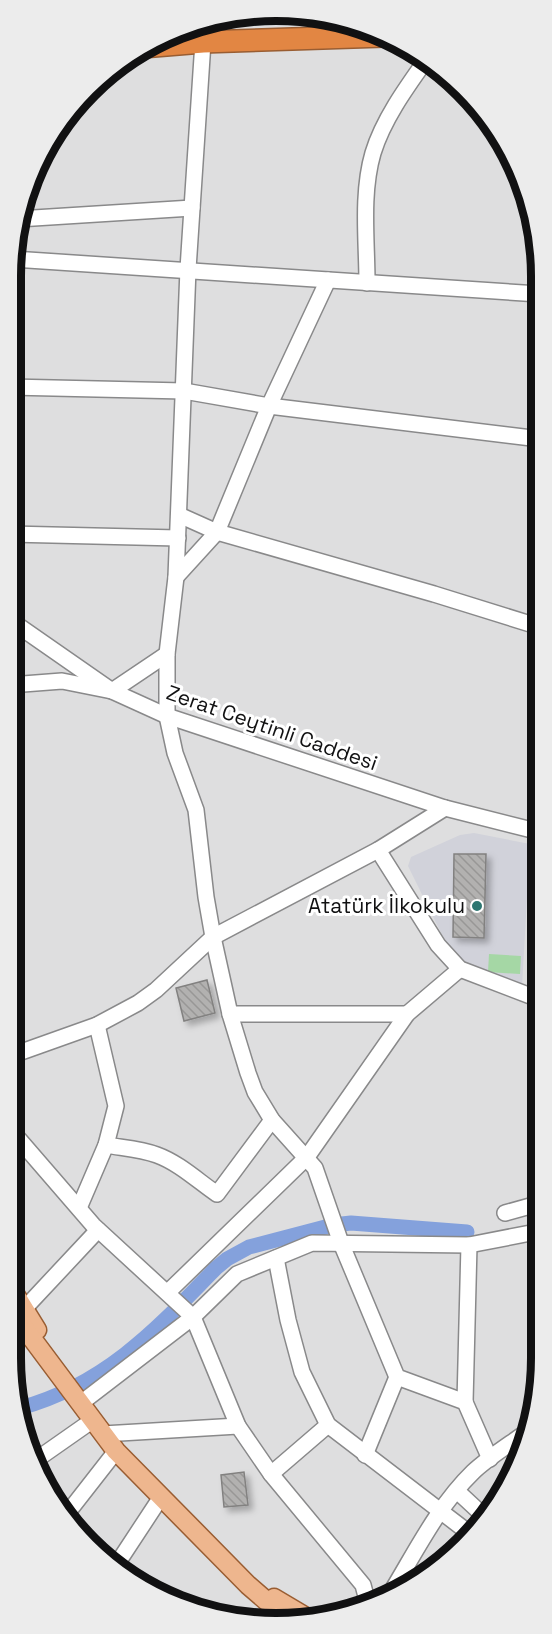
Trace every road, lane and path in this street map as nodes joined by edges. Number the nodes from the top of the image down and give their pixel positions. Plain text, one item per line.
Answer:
1 (363, 37) edge
2 (203, 42) junction
3 (167, 45) edge
4 (422, 67) edge
5 (192, 208) junction
6 (28, 218) edge
7 (22, 260) edge
8 (188, 270) junction
9 (328, 280) junction
10 (367, 283) junction
11 (531, 293) edge
12 (21, 387) edge
13 (184, 391) junction
14 (269, 406) junction
15 (531, 438) edge
16 (179, 515) junction
17 (217, 532) junction
18 (21, 534) edge
19 (178, 538) junction
20 (176, 577) junction
21 (531, 624) edge
22 (21, 628) edge
23 (167, 654) junction
24 (21, 684) edge
25 (112, 691) junction
26 (167, 716) junction
27 (445, 808) junction
28 (531, 830) edge
29 (378, 850) junction
30 (213, 937) junction
31 (460, 969) junction
32 (531, 996) edge
33 (230, 1014) junction
34 (407, 1014) junction
35 (97, 1025) junction
36 (21, 1052) edge
37 (272, 1120) junction
38 (21, 1142) edge
39 (106, 1145) junction
40 (307, 1157) junction
41 (531, 1206) edge
42 (79, 1208) junction
43 (505, 1213) dead end
44 (98, 1230) junction
45 (531, 1234) edge
46 (340, 1237) junction
47 (470, 1245) junction
48 (276, 1258) junction
49 (168, 1293) junction
50 (21, 1306) edge
51 (21, 1314) edge
52 (193, 1317) junction
53 (396, 1377) junction
54 (465, 1402) junction
55 (81, 1403) junction
56 (328, 1425) junction
57 (238, 1426) junction
58 (98, 1427) junction
59 (517, 1439) edge
60 (116, 1451) junction
61 (365, 1455) junction
62 (41, 1458) edge
63 (490, 1459) junction
64 (271, 1474) junction
65 (457, 1491) junction
66 (161, 1497) junction
67 (71, 1509) edge
68 (441, 1512) junction
69 (479, 1512) edge
70 (464, 1530) edge
71 (120, 1559) edge
72 (397, 1583) edge
73 (248, 1585) junction
74 (365, 1588) junction
75 (375, 1594) edge
76 (367, 1596) edge
77 (298, 1612) edge
78 (280, 1613) edge

1 - 2 highway
2 - 3 highway
2 - 5 street
4 - 10 street
5 - 6 street
5 - 8 street
7 - 8 street
8 - 9 street
8 - 13 street
9 - 10 street
9 - 14 street
10 - 11 street
12 - 13 street
13 - 14 street
13 - 16 street
14 - 15 street
14 - 17 street
16 - 17 street
16 - 19 street
17 - 20 street
17 - 21 street
18 - 19 street
19 - 20 street
20 - 23 street
22 - 25 street, Zerat Ceytinli Caddesi
23 - 25 street
23 - 26 street
24 - 25 street
25 - 26 street, Zerat Ceytinli Caddesi
26 - 27 street, Zerat Ceytinli Caddesi
26 - 30 street
27 - 28 street, Zerat Ceytinli Caddesi
27 - 29 street
29 - 30 street
29 - 31 street
30 - 33 street
30 - 35 street
31 - 32 street
31 - 34 street
33 - 34 street
33 - 37 street
34 - 40 street
35 - 36 street
35 - 39 street
37 - 39 street
37 - 40 street
38 - 42 street
39 - 42 street
40 - 46 street
40 - 49 street
41 - 43 street
42 - 44 street
44 - 49 street
44 - 50 street
45 - 47 street
46 - 47 street
46 - 48 street
46 - 53 street
47 - 54 street
48 - 52 street
48 - 56 street
49 - 52 street
51 - 55 main road
52 - 55 street
52 - 57 street
53 - 54 street
53 - 61 street
54 - 63 street
55 - 58 main road
56 - 61 street
56 - 64 street
57 - 58 street
57 - 64 street
58 - 60 main road
58 - 62 street
59 - 63 street
60 - 66 main road
60 - 67 street
61 - 68 street
63 - 65 street
64 - 74 street
65 - 68 street
65 - 69 street
66 - 71 street
66 - 73 main road
68 - 70 street
68 - 72 street
73 - 77 main road
73 - 78 main road
74 - 75 street
74 - 76 street

